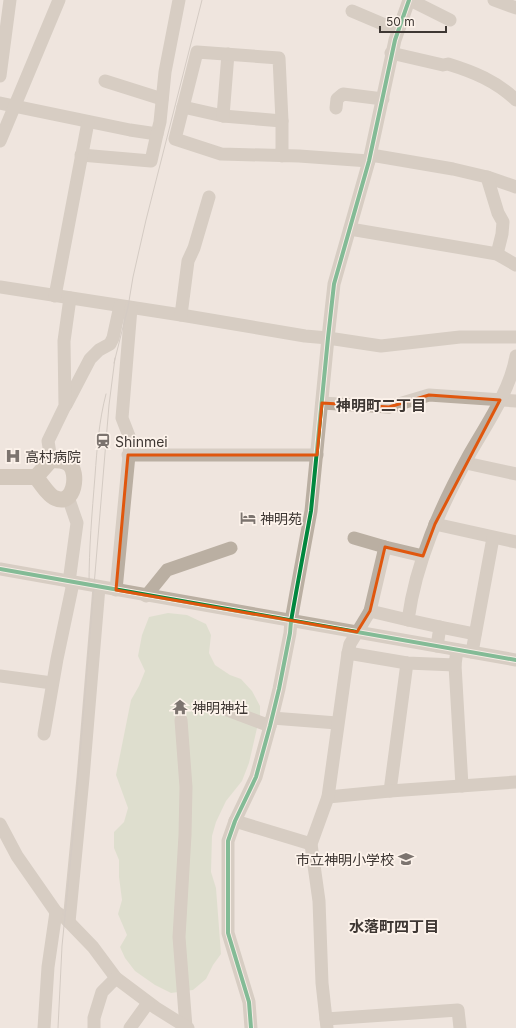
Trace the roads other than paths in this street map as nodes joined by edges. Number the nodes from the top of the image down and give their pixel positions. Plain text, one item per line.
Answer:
1 (10, 0) edge
2 (59, 0) edge
3 (179, 0) edge
4 (494, 0) edge
5 (408, 1) edge
6 (516, 8) edge
7 (352, 11) dead end
8 (450, 20) dead end
9 (400, 26) junction
10 (391, 53) junction
11 (228, 54) junction
12 (0, 76) edge
13 (106, 81) dead end
14 (162, 99) junction
15 (383, 99) junction
16 (516, 100) edge
17 (0, 103) edge
18 (14, 106) junction
19 (183, 108) junction
20 (336, 108) dead end
21 (223, 116) junction
22 (282, 121) junction
23 (88, 122) junction
24 (157, 134) junction
25 (0, 141) edge
26 (81, 155) junction
27 (282, 156) junction
28 (370, 158) junction
29 (487, 177) junction
30 (516, 187) edge
31 (209, 197) dead end
32 (350, 229) junction
33 (497, 254) junction
34 (516, 265) edge
35 (0, 287) edge
36 (55, 296) junction
37 (70, 298) junction
38 (126, 307) junction
39 (180, 315) junction
40 (516, 337) edge
41 (328, 338) junction
42 (516, 356) edge
43 (500, 400) junction
44 (516, 401) edge
45 (322, 403) junction
46 (65, 406) junction
47 (128, 455) junction
48 (316, 455) junction
49 (51, 460) junction
50 (466, 463) junction
51 (516, 474) edge
52 (0, 477) edge
53 (36, 477) junction
54 (68, 497) junction
55 (435, 524) junction
56 (354, 538) dead end
57 (493, 538) junction
58 (516, 542) edge
59 (385, 547) junction
60 (231, 548) dead end
61 (423, 556) junction
62 (0, 569) edge
63 (71, 583) junction
64 (99, 587) junction
65 (116, 590) junction
66 (146, 596) junction
67 (370, 611) junction
68 (408, 620) junction
69 (291, 621) junction
70 (440, 627) junction
71 (357, 632) junction
72 (475, 634) junction
73 (437, 646) junction
74 (457, 650) junction
75 (472, 652) junction
76 (348, 653) junction
77 (516, 660) edge
78 (407, 663) junction
79 (455, 665) junction
80 (0, 676) edge
81 (52, 683) junction
82 (227, 710) dead end
83 (181, 720) dead end
84 (271, 722) junction
85 (338, 723) junction
86 (44, 734) dead end
87 (516, 782) edge
88 (462, 786) junction
89 (390, 791) junction
90 (328, 797) junction
91 (235, 820) junction
92 (0, 824) edge
93 (311, 844) junction
94 (56, 912) junction
95 (69, 922) junction
96 (116, 978) junction
97 (148, 1003) junction
98 (326, 1024) edge
99 (187, 1027) edge
100 (44, 1028) edge
101 (94, 1028) edge
102 (130, 1028) edge
103 (251, 1028) edge
104 (460, 1028) edge

1 - 12 street
2 - 18 street
3 - 14 street
4 - 6 street
5 - 8 street
5 - 9 street
7 - 9 street
9 - 10 street
10 - 15 street
10 - 16 street
11 - 19 street
11 - 21 street
11 - 22 street
13 - 14 street
14 - 24 street
15 - 20 street
15 - 28 street
17 - 18 street
18 - 23 street
18 - 25 street
19 - 21 street
19 - 27 street
21 - 22 street
22 - 27 street
23 - 24 street
23 - 26 street
24 - 26 street
26 - 36 street
27 - 28 street
28 - 29 street
28 - 32 street
29 - 30 street
29 - 33 street
31 - 39 street
32 - 33 street
32 - 41 street
33 - 34 street
35 - 36 street
36 - 37 street
37 - 38 street
37 - 46 street
38 - 39 street
38 - 46 street
38 - 47 street
39 - 41 street
40 - 41 street
41 - 45 street
42 - 43 street
43 - 44 street
43 - 45 street
43 - 50 street
45 - 48 street
46 - 49 street
47 - 48 street
47 - 65 street
48 - 69 street
49 - 53 main road
49 - 54 main road
50 - 51 street
50 - 55 street
52 - 53 main road
53 - 54 main road
54 - 63 street
55 - 57 street
55 - 61 street
56 - 59 street
57 - 58 street
57 - 72 street
59 - 61 street
59 - 67 street
60 - 66 street
61 - 68 street
62 - 63 street
63 - 64 street
63 - 81 street
64 - 65 street
64 - 95 street
65 - 66 street
66 - 69 street
67 - 68 street
67 - 71 street
68 - 70 street
69 - 71 street
69 - 84 street
70 - 72 street
70 - 73 street
71 - 73 street
71 - 76 street
72 - 75 street
73 - 74 street
74 - 75 street
74 - 79 street
75 - 77 street
76 - 78 street
76 - 85 street
78 - 79 street
78 - 89 street
79 - 88 street
80 - 81 street
81 - 86 street
82 - 84 street
83 - 99 street
84 - 85 street
84 - 91 street
85 - 90 street
87 - 88 street
88 - 89 street
89 - 90 street
90 - 93 street
91 - 93 street
91 - 103 street
92 - 94 street
93 - 98 street
94 - 95 street
94 - 100 street
95 - 96 street
96 - 97 street
96 - 101 street
97 - 99 street
97 - 102 street
98 - 104 street

